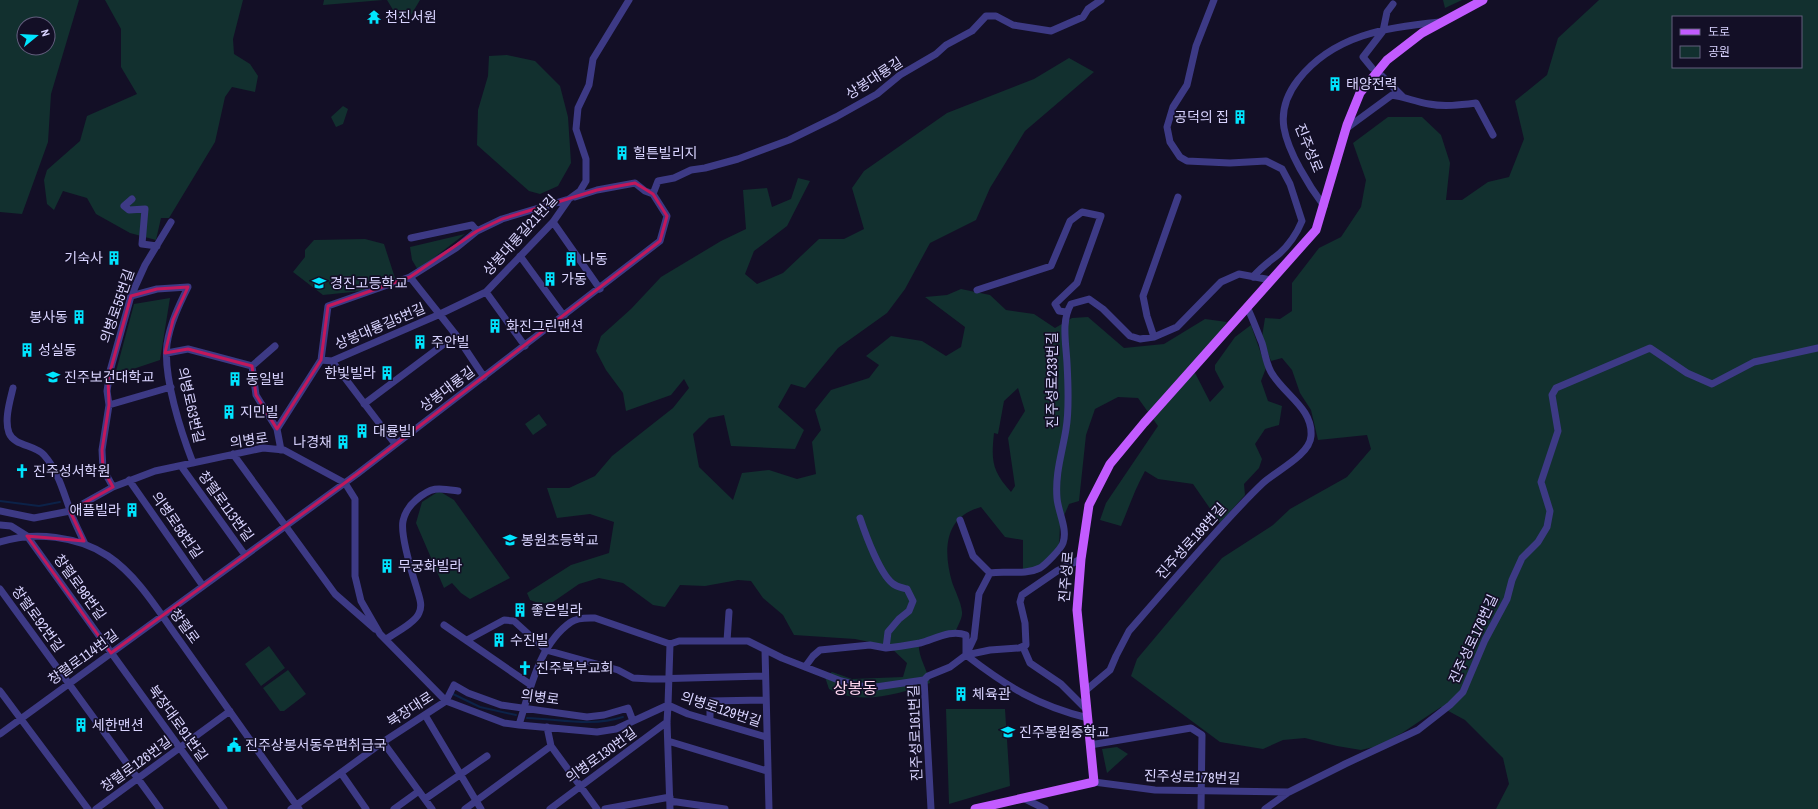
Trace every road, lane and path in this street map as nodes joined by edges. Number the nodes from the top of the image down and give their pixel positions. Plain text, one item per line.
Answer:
1 (629, 0) edge
2 (1101, 0) edge
3 (1214, 0) edge
4 (1483, 0) edge
5 (1393, 4) dead end
6 (1440, 22) junction
7 (1383, 31) junction
8 (1372, 68) dead end
9 (1382, 76) dead end
10 (1403, 97) junction
11 (1347, 128) junction
12 (1493, 135) dead end
13 (653, 194) junction
14 (1178, 196) dead end
15 (132, 199) dead end
16 (569, 199) junction
17 (1324, 206) junction
18 (171, 222) dead end
19 (553, 222) junction
20 (477, 231) junction
21 (411, 238) dead end
22 (157, 246) junction
23 (520, 256) junction
24 (410, 277) junction
25 (1253, 277) junction
26 (1271, 280) junction
27 (600, 289) junction
28 (977, 290) dead end
29 (486, 292) junction
30 (131, 296) junction
31 (1247, 307) junction
32 (1066, 312) junction
33 (438, 315) junction
34 (564, 316) junction
35 (456, 335) junction
36 (1154, 337) junction
37 (275, 346) dead end
38 (525, 346) junction
39 (1818, 348) edge
40 (167, 353) junction
41 (321, 360) junction
42 (332, 361) junction
43 (252, 366) junction
44 (484, 377) junction
45 (171, 386) junction
46 (13, 388) dead end
47 (364, 404) junction
48 (109, 405) junction
49 (277, 429) junction
50 (395, 444) junction
51 (281, 450) junction
52 (234, 454) junction
53 (193, 463) junction
54 (181, 466) junction
55 (129, 480) junction
56 (345, 483) junction
57 (113, 487) junction
58 (458, 491) dead end
59 (0, 511) edge
60 (70, 511) junction
61 (860, 518) dead end
62 (960, 520) dead end
63 (0, 524) edge
64 (286, 526) junction
65 (27, 536) junction
66 (0, 542) edge
67 (85, 544) junction
68 (245, 555) junction
69 (1081, 560) junction
70 (990, 573) junction
71 (203, 586) junction
72 (0, 588) edge
73 (729, 612) dead end
74 (162, 616) junction
75 (444, 625) dead end
76 (383, 637) junction
77 (467, 640) junction
78 (727, 641) junction
79 (670, 644) junction
80 (1023, 647) junction
81 (886, 648) junction
82 (546, 650) junction
83 (765, 650) junction
84 (111, 653) junction
85 (966, 655) junction
86 (806, 667) junction
87 (765, 676) junction
88 (668, 678) junction
89 (924, 680) junction
90 (68, 684) junction
91 (531, 685) junction
92 (0, 691) edge
93 (1085, 691) junction
94 (765, 700) junction
95 (446, 701) junction
96 (668, 706) junction
97 (524, 708) junction
98 (230, 712) junction
99 (1087, 714) junction
100 (425, 715) junction
101 (20, 719) junction
102 (710, 720) junction
103 (633, 721) junction
104 (667, 722) junction
105 (519, 725) junction
106 (547, 727) junction
107 (0, 734) edge
108 (766, 737) junction
109 (668, 741) junction
110 (383, 742) junction
111 (1090, 745) junction
112 (551, 746) junction
113 (180, 748) junction
114 (487, 756) dead end
115 (767, 771) junction
116 (341, 773) junction
117 (461, 775) junction
118 (138, 779) junction
119 (1094, 782) junction
120 (580, 786) junction
121 (419, 791) junction
122 (1201, 792) junction
123 (1289, 792) junction
124 (1022, 798) junction
125 (425, 799) junction
126 (670, 799) junction
127 (476, 801) junction
128 (296, 808) edge
129 (88, 809) edge
130 (96, 809) edge
131 (160, 809) edge
132 (224, 809) edge
133 (366, 809) edge
134 (394, 809) edge
135 (432, 809) edge
136 (465, 809) edge
137 (481, 809) edge
138 (550, 809) edge
139 (597, 809) edge
140 (605, 809) edge
141 (670, 809) edge
142 (725, 809) edge
143 (769, 809) edge
144 (931, 809) edge
145 (975, 809) edge
146 (1046, 809) edge
147 (1201, 809) edge
148 (1267, 809) edge

1 - 16 street, 상봉대룡길21번길
2 - 13 street, 상봉대룡길
3 - 25 street
4 - 6 main road, 진주성로
5 - 7 street
6 - 7 street, 진주성로
6 - 11 main road, 진주성로
7 - 8 street
7 - 17 street, 진주성로
9 - 10 street
10 - 11 street
10 - 12 street
11 - 17 main road, 진주성로
13 - 16 street, 상봉대룡길
13 - 27 street, 상봉대룡길
14 - 36 street
15 - 22 street
16 - 19 street, 상봉대룡길21번길
16 - 20 street, 상봉대룡길
17 - 26 main road, 진주성로
18 - 22 street, 의병로55번길
19 - 23 street, 상봉대룡길21번길
19 - 27 street
20 - 21 street
20 - 24 street, 상봉대룡길
22 - 30 street, 의병로55번길
23 - 29 street, 상봉대룡길21번길
23 - 34 street
24 - 33 street
24 - 41 street, 상봉대룡길5번길
25 - 26 street, 진주성로233번길
25 - 36 street, 진주성로233번길
26 - 31 main road, 진주성로
27 - 34 street, 상봉대룡길
28 - 32 street, 진주성로233번길
29 - 33 street, 상봉대룡길5번길
29 - 38 street, 상봉대룡길21번길
30 - 40 street, 의병로63번길
30 - 48 street, 의병로55번길
31 - 69 main road, 진주성로
31 - 93 street, 진주성로188번길
32 - 36 street, 진주성로233번길
32 - 70 street, 진주성로233번길
33 - 35 street
33 - 42 street, 상봉대룡길5번길
34 - 38 street, 상봉대룡길
35 - 44 street
35 - 47 street
37 - 43 street
38 - 44 street, 상봉대룡길
39 - 123 street, 진주성로178번길
40 - 43 street, 의병로63번길
40 - 45 street, 의병로63번길
41 - 42 street, 상봉대룡길5번길
41 - 49 street
42 - 47 street, 상봉대룡길5번길
43 - 49 street
44 - 50 street, 상봉대룡길
45 - 48 street
45 - 53 street, 의병로63번길
46 - 60 street
47 - 50 street, 상봉대룡길5번길
48 - 57 street, 의병로55번길
49 - 51 street
50 - 56 street, 상봉대룡길
51 - 52 street, 의병로
51 - 56 street, 의병로
52 - 53 street, 의병로
52 - 64 street, 의병로
53 - 54 street, 의병로
54 - 55 street, 의병로
54 - 68 street, 창렬로113번길
55 - 57 street, 의병로
55 - 71 street, 의병로58번길
56 - 64 street, 상봉대룡길
56 - 76 street, 의병로
57 - 60 street, 의병로
58 - 76 street
59 - 60 street, 의병로
60 - 67 street
61 - 81 street
62 - 70 street
63 - 65 street
64 - 68 street, 상봉대룡길
64 - 76 street, 의병로
65 - 66 street, 창렬로
65 - 67 street, 창렬로
65 - 84 street, 창렬로98번길
67 - 74 street, 창렬로
68 - 71 street, 창렬로113번길
69 - 80 street
69 - 93 main road, 진주성로
70 - 85 street
71 - 74 street, 창렬로113번길
72 - 90 street, 창렬로92번길
73 - 78 street
74 - 84 street, 창렬로114번길
74 - 98 street, 창렬로
75 - 77 street
76 - 95 street, 의병로
77 - 82 street
77 - 91 street
78 - 79 street
78 - 83 street
79 - 82 street
79 - 88 street
80 - 85 street
80 - 99 street
81 - 85 street
81 - 86 street
82 - 88 street
82 - 91 street
83 - 86 street
83 - 87 street
84 - 90 street, 창렬로114번길
84 - 113 street, 북장대로91번길
85 - 89 street, 진주성로161번길
85 - 99 street
86 - 89 street
87 - 88 street
87 - 94 street
88 - 96 street
89 - 144 street, 진주성로161번길
90 - 101 street, 창렬로114번길
90 - 118 street, 창렬로92번길
91 - 97 street
92 - 101 street
93 - 99 main road, 진주성로
94 - 102 street
94 - 108 street
95 - 97 street, 의병로
95 - 100 street, 북장대로
95 - 105 street, 의병로
96 - 102 street, 의병로129번길
96 - 103 street, 의병로
96 - 104 street
97 - 103 street, 의병로
97 - 105 street
98 - 113 street, 창렬로126번길
98 - 128 street, 창렬로
99 - 111 main road, 진주성로
100 - 110 street, 북장대로
100 - 117 street
101 - 107 street, 창렬로114번길
101 - 129 street
102 - 108 street, 의병로129번길
103 - 106 street, 의병로
104 - 109 street
104 - 120 street, 의병로130번길
105 - 106 street, 의병로
106 - 112 street
108 - 115 street
109 - 115 street
109 - 126 street
110 - 116 street, 북장대로
110 - 121 street
111 - 119 main road, 진주성로
111 - 122 street
112 - 120 street
112 - 127 street
113 - 118 street, 창렬로126번길
113 - 132 street, 북장대로91번길
114 - 117 street
115 - 143 street
116 - 128 street, 북장대로
116 - 133 street
117 - 125 street
117 - 127 street
118 - 130 street, 창렬로126번길
118 - 131 street, 창렬로92번길
119 - 122 street, 진주성로178번길
119 - 124 main road
120 - 138 street, 의병로130번길
120 - 139 street
121 - 125 street
121 - 134 street
122 - 123 street, 진주성로178번길
122 - 147 street
123 - 148 street, 진주성로178번길
124 - 145 main road
124 - 146 street
125 - 135 street
126 - 140 street
126 - 141 street
126 - 142 street
127 - 136 street
127 - 137 street

